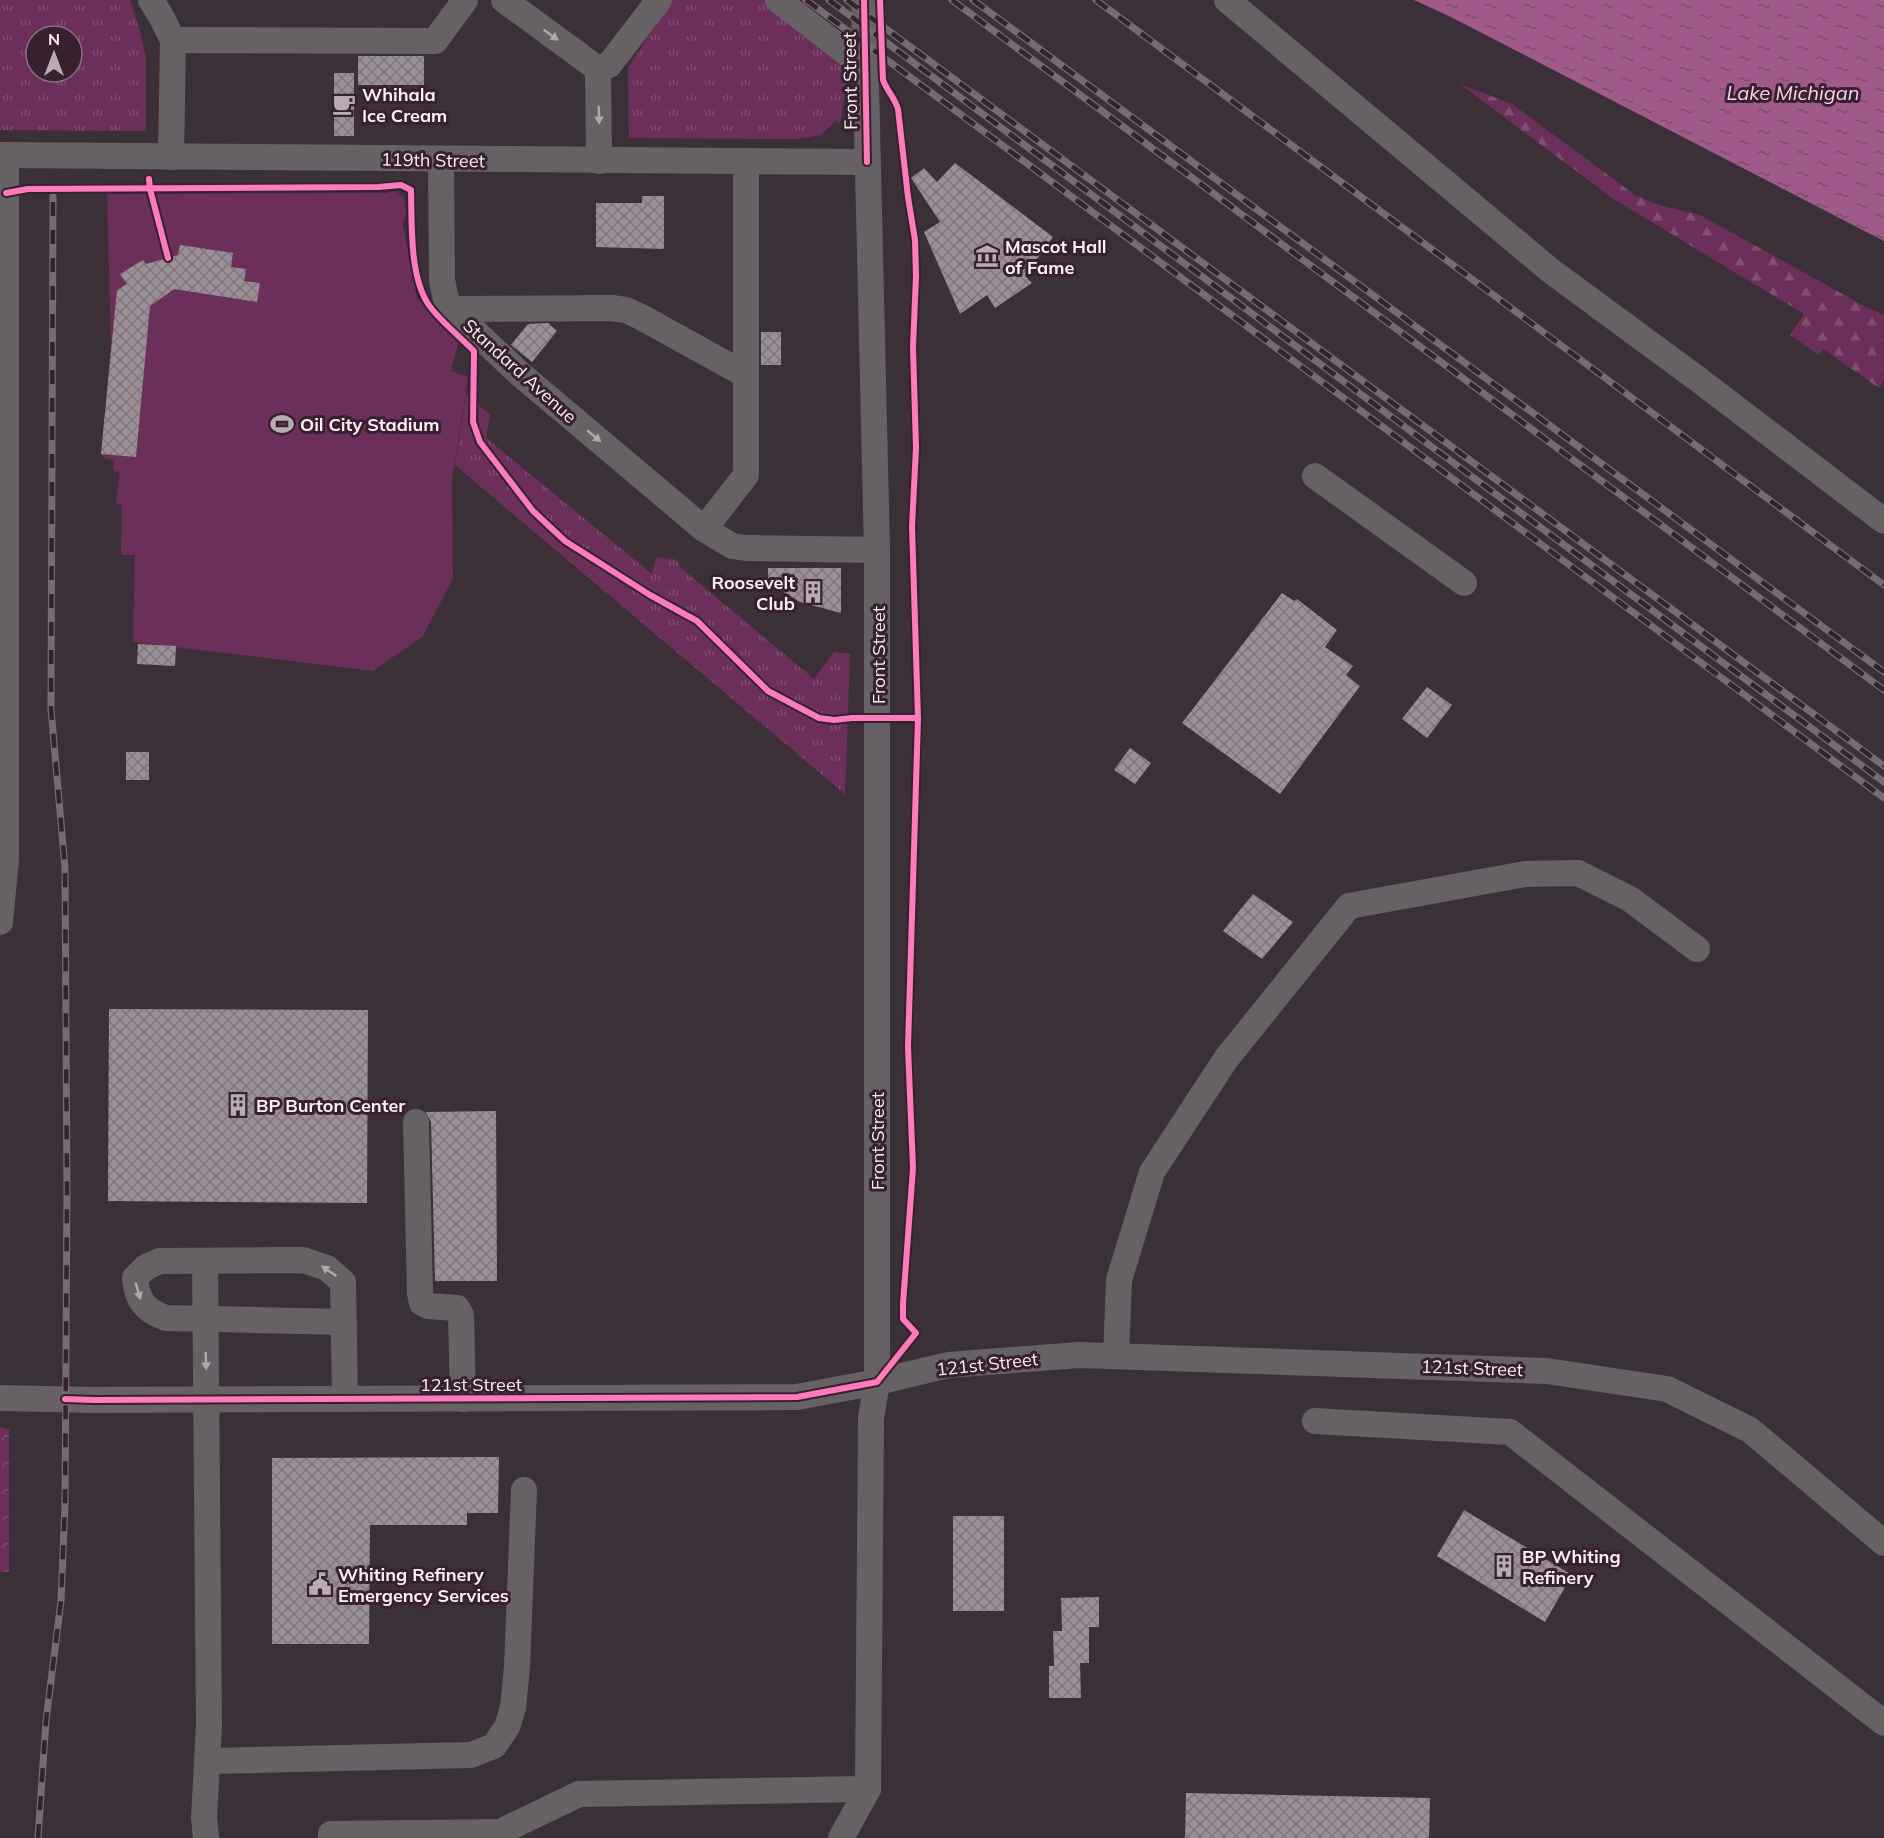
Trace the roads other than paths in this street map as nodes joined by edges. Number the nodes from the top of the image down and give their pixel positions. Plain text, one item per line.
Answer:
1 (151, 0) edge
2 (465, 0) edge
3 (504, 0) edge
4 (659, 0) edge
5 (778, 0) edge
6 (864, 0) edge
7 (1227, 0) edge
8 (173, 40) junction
9 (865, 67) junction
10 (598, 69) junction
11 (3, 155) edge
12 (171, 157) junction
13 (441, 160) junction
14 (599, 161) junction
15 (867, 162) junction
16 (746, 163) junction
17 (451, 309) junction
18 (746, 375) junction
19 (1315, 476) dead end
20 (1884, 521) edge
21 (705, 529) junction
22 (877, 550) junction
23 (1464, 583) dead end
24 (0, 922) edge
25 (1697, 949) dead end
26 (416, 1122) dead end
27 (205, 1261) junction
28 (205, 1319) junction
29 (344, 1322) junction
30 (1116, 1356) junction
31 (877, 1382) junction
32 (0, 1398) edge
33 (345, 1399) junction
34 (463, 1399) junction
35 (207, 1400) junction
36 (1315, 1421) dead end
37 (524, 1490) dead end
38 (1884, 1543) edge
39 (1884, 1723) edge
40 (207, 1761) junction
41 (868, 1789) junction
42 (206, 1838) edge
43 (332, 1838) edge
44 (841, 1838) edge

1 - 8 street
2 - 8 street
3 -> 10 street
4 - 10 street
5 - 9 street
6 - 9 street, Front Street
7 - 20 street
8 - 12 street
9 - 15 street, Front Street
10 -> 14 street
11 - 12 street, 119th Street
11 - 24 street
12 - 13 street, 119th Street
13 - 14 street, 119th Street
13 - 17 street, Standard Avenue
14 - 16 street, 119th Street
15 - 16 street, 119th Street
15 - 22 street, Front Street
16 - 18 street
17 - 18 street
17 -> 21 street, Standard Avenue
18 - 21 street
19 - 23 street
21 - 22 street, Standard Avenue
22 - 31 street, Front Street
25 - 30 street
26 - 34 street
27 - 28 street
27 -> 28 street
29 -> 27 street
28 - 29 street
28 -> 35 street
29 - 33 street
30 - 31 street, 121st Street
30 - 38 street, 121st Street
31 - 34 street, 121st Street
31 - 41 street, Front Street
32 - 35 street, 121st Street
33 - 34 street, 121st Street
33 - 35 street, 121st Street
35 - 40 street
36 - 39 street
37 - 40 street
40 - 42 street
41 - 43 street
41 - 44 street

